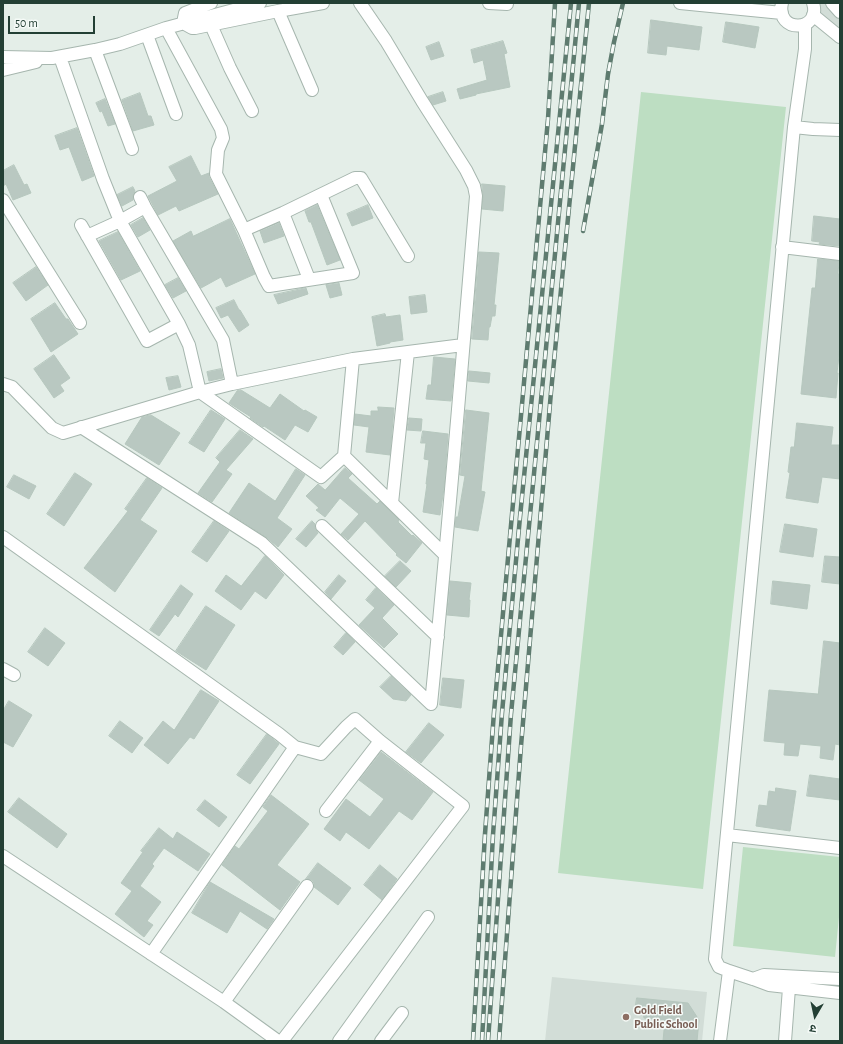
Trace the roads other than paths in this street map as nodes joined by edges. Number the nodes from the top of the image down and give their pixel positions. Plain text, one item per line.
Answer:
1 (211, 3) edge
2 (260, 3) edge
3 (323, 3) edge
4 (360, 3) edge
5 (489, 3) edge
6 (680, 3) edge
7 (832, 3) edge
8 (507, 4) dead end
9 (782, 8) edge
10 (813, 9) edge
11 (278, 11) junction
12 (840, 12) edge
13 (182, 23) junction
14 (805, 24) junction
15 (211, 25) junction
16 (166, 28) junction
17 (147, 35) junction
18 (840, 37) edge
19 (95, 50) junction
20 (3, 57) edge
21 (56, 57) junction
22 (3, 70) edge
23 (312, 90) dead end
24 (252, 111) dead end
25 (176, 114) dead end
26 (794, 127) junction
27 (840, 130) edge
28 (132, 149) dead end
29 (321, 195) junction
30 (3, 200) edge
31 (283, 213) junction
32 (120, 221) junction
33 (81, 225) dead end
34 (244, 230) junction
35 (87, 236) junction
36 (782, 248) junction
37 (840, 254) edge
38 (408, 256) dead end
39 (309, 279) junction
40 (80, 323) dead end
41 (179, 324) junction
42 (463, 345) junction
43 (408, 352) junction
44 (353, 359) junction
45 (3, 384) edge
46 (232, 384) junction
47 (200, 392) junction
48 (81, 427) junction
49 (344, 456) junction
50 (392, 503) junction
51 (322, 526) dead end
52 (3, 537) edge
53 (445, 555) junction
54 (438, 637) junction
55 (3, 669) edge
56 (14, 675) dead end
57 (380, 741) junction
58 (295, 747) junction
59 (326, 811) dead end
60 (727, 835) junction
61 (840, 848) edge
62 (3, 856) edge
63 (307, 886) dead end
64 (428, 917) dead end
65 (151, 954) junction
66 (729, 971) junction
67 (840, 978) edge
68 (791, 982) junction
69 (840, 993) edge
70 (224, 1002) junction
71 (402, 1012) dead end
72 (278, 1041) edge
73 (282, 1041) edge
74 (339, 1041) edge
75 (381, 1041) edge
76 (720, 1041) edge
77 (785, 1041) edge

1 - 13 street
2 - 13 street
3 - 11 street
4 - 42 street
5 - 8 street
6 - 9 street
7 - 12 street
9 - 14 street
10 - 14 street
10 - 18 street
11 - 15 street
11 - 23 street
13 - 15 street
13 - 16 street
14 - 26 street
15 - 24 street
16 - 17 street
16 - 34 street
17 - 19 street
17 - 25 street
19 - 21 street
19 - 28 street
20 - 21 street
21 - 22 street
21 - 32 street
26 - 27 street
26 - 36 street
29 - 31 street
29 - 38 street
29 - 39 street
30 - 40 street
31 - 34 street
31 - 39 street
32 - 35 street
32 - 41 street
32 - 46 street
33 - 35 street
34 - 39 street
35 - 41 street
36 - 37 street
36 - 60 street
41 - 47 street
42 - 43 street
42 - 53 street
43 - 44 street
43 - 50 street
44 - 46 street
44 - 49 street
45 - 48 street
46 - 47 street
47 - 48 street
47 - 49 street
48 - 54 street
49 - 50 street
50 - 53 street
51 - 54 street
52 - 58 street
53 - 54 street
55 - 56 street
57 - 58 street
57 - 59 street
57 - 73 street
58 - 65 street
60 - 61 street
60 - 66 street
62 - 65 street
63 - 70 street
64 - 74 street
65 - 70 street
66 - 68 street
66 - 76 street
67 - 68 street
68 - 69 street
68 - 77 street
70 - 72 street
71 - 75 street

